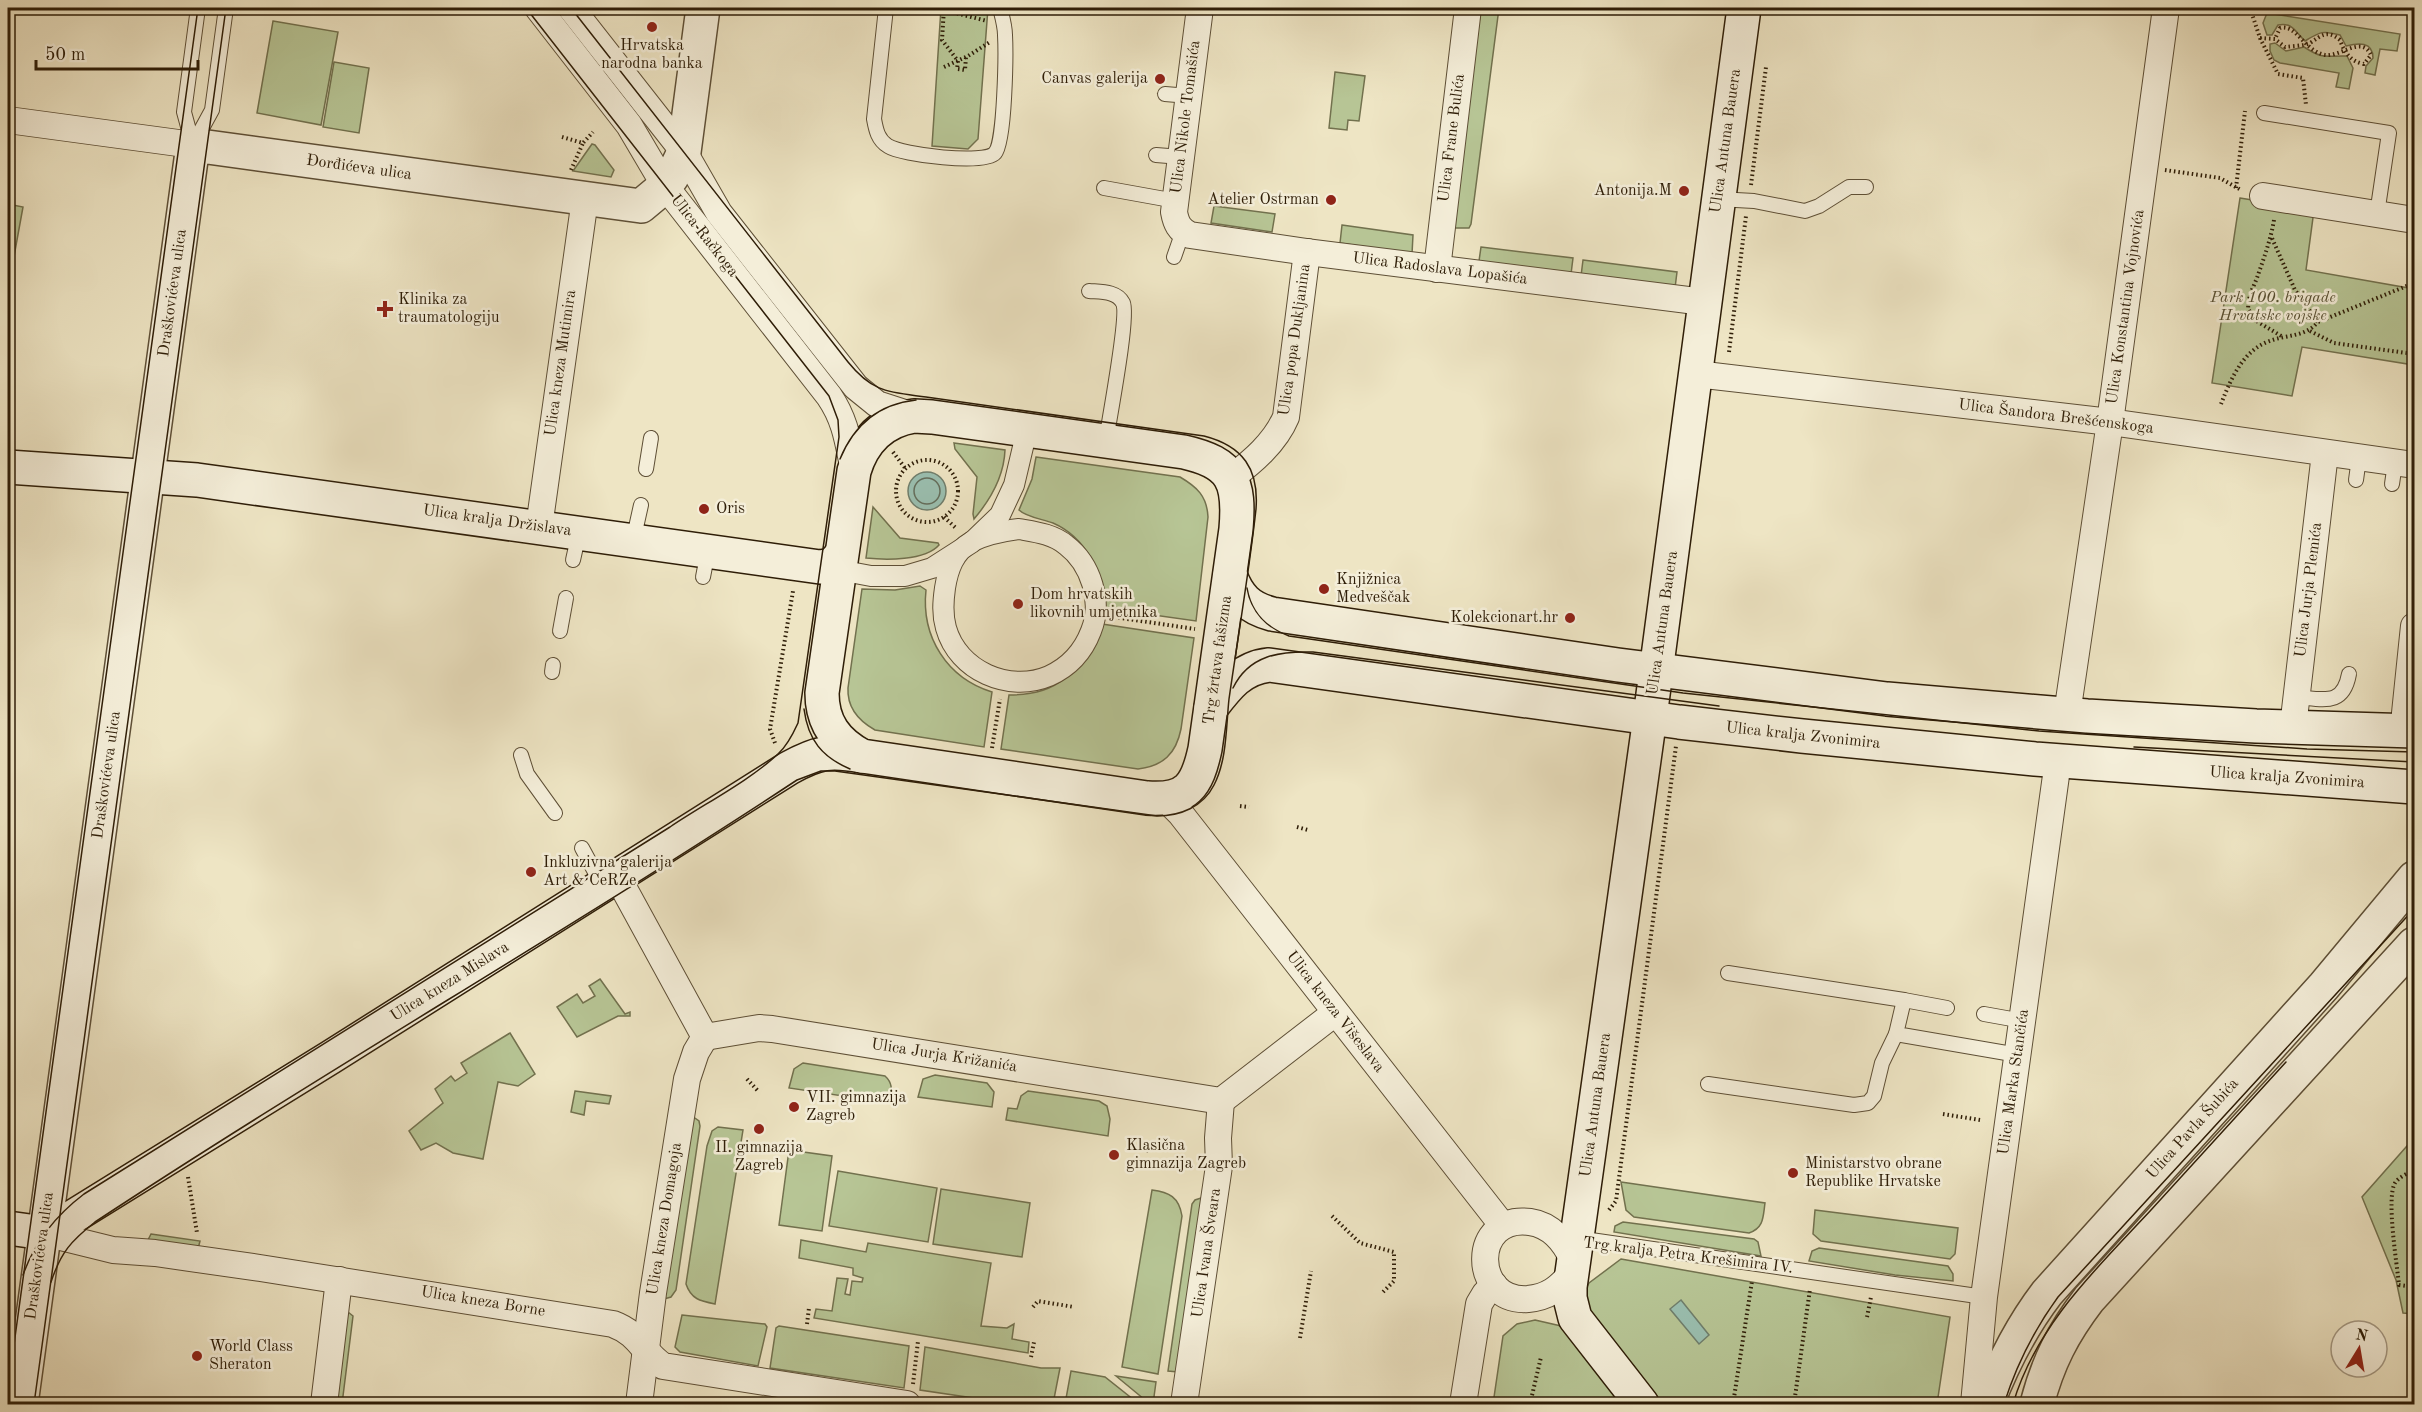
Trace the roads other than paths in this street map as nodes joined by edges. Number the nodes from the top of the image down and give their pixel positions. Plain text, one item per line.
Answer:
1 (198, 8) edge
2 (226, 8) edge
3 (538, 8) edge
4 (571, 8) edge
5 (703, 8) edge
6 (886, 8) edge
7 (1000, 8) edge
8 (1200, 8) edge
9 (1468, 8) edge
10 (1744, 8) edge
11 (2166, 8) edge
12 (2264, 113) road end
13 (8, 120) edge
14 (193, 145) junction
15 (684, 152) junction
16 (665, 186) junction
17 (1866, 186) dead end
18 (577, 188) junction
19 (1104, 188) dead end
20 (1733, 200) junction
21 (1176, 201) junction
22 (2266, 206) road end
23 (2377, 214) junction
24 (2415, 220) edge
25 (1180, 229) junction
26 (1307, 252) junction
27 (1174, 257) dead end
28 (1437, 269) junction
29 (1089, 291) dead end
30 (1704, 302) junction
31 (1696, 374) junction
32 (914, 416) junction
33 (2110, 422) junction
34 (1027, 430) junction
35 (651, 438) dead end
36 (1106, 441) junction
37 (2325, 453) junction
38 (8, 467) edge
39 (646, 469) dead end
40 (854, 471) junction
41 (2400, 471) edge
42 (148, 476) junction
43 (1231, 478) junction
44 (641, 505) dead end
45 (539, 527) junction
46 (633, 541) junction
47 (970, 543) junction
48 (840, 562) junction
49 (1230, 576) junction
50 (566, 598) dead end
51 (2415, 626) edge
52 (560, 631) dead end
53 (1656, 670) junction
54 (2349, 674) dead end
55 (1211, 708) junction
56 (2295, 712) junction
57 (2067, 714) junction
58 (1650, 717) junction
59 (2411, 731) edge
60 (520, 755) dead end
61 (862, 756) junction
62 (2058, 760) junction
63 (2414, 787) edge
64 (1166, 799) junction
65 (555, 813) dead end
66 (582, 848) dead end
67 (2415, 878) edge
68 (610, 881) junction
69 (2415, 944) edge
70 (1728, 973) dead end
71 (1904, 999) junction
72 (1947, 1008) dead end
73 (1335, 1012) junction
74 (1984, 1014) dead end
75 (2023, 1021) junction
76 (1896, 1034) junction
77 (705, 1037) junction
78 (2018, 1055) junction
79 (1708, 1084) dead end
80 (1221, 1101) junction
81 (1503, 1226) junction
82 (8, 1228) edge
83 (44, 1233) junction
84 (1574, 1258) junction
85 (339, 1280) junction
86 (1494, 1285) junction
87 (1984, 1297) junction
88 (1520, 1299) junction
89 (1575, 1318) junction
90 (646, 1348) junction
91 (910, 1395) edge
92 (847, 1400) edge
93 (1984, 1401) edge
94 (21, 1404) edge
95 (324, 1404) edge
96 (639, 1404) edge
97 (1184, 1404) edge
98 (1463, 1404) edge
99 (1642, 1404) edge
100 (2036, 1404) edge

1 - 14 lane, Draškovićeva ulica
2 - 14 lane, Draškovićeva ulica
3 - 16 street, Ulica Račkoga
4 - 15 street, Ulica Račkoga
5 - 15 main road, Đorđićeva ulica
6 - 7 lane
8 - 21 street, Ulica Nikole Tomašića
9 - 28 street, Ulica Frane Bulića
10 - 20 main road, Ulica Antuna Bauera
11 - 33 street, Ulica Konstantina Vojnovića
12 - 23 lane
13 - 14 street, Đorđićeva ulica
14 - 18 main road, Đorđićeva ulica
14 - 42 main road, Draškovićeva ulica
15 - 16 main road, Đorđićeva ulica
15 - 32 street, Ulica Račkoga
16 - 18 main road, Đorđićeva ulica
16 - 40 street, Ulica Račkoga
17 - 20 lane
18 - 45 street, Ulica kneza Mutimira
19 - 21 lane
20 - 30 main road, Ulica Antuna Bauera
21 - 25 street, Ulica Nikole Tomašića
22 - 23 street
23 - 24 street
25 - 26 street, Ulica Radoslava Lopašića
25 - 27 lane
26 - 28 street, Ulica Radoslava Lopašića
26 - 43 street, Ulica popa Dukljanina
28 - 30 street, Ulica Radoslava Lopašića
29 - 36 lane
30 - 31 main road, Ulica Antuna Bauera
31 - 33 street, Ulica Šandora Brešćenskoga
31 - 53 main road, Ulica Antuna Bauera
32 - 34 main road
32 - 40 main road
33 - 37 street, Ulica Šandora Brešćenskoga
33 - 57 street, Ulica Konstantina Vojnovića
34 - 36 main road
34 - 47 street
35 - 39 lane
36 - 43 main road
37 - 41 street, Ulica Šandora Brešćenskoga
37 - 56 street, Ulica Jurja Plemića
38 - 42 main road, Ulica kralja Držislava
40 - 48 main road
42 - 45 main road, Ulica kralja Držislava
42 - 83 main road, Draškovićeva ulica
43 - 49 main road, Trg žrtava fašizma
44 - 46 lane
45 - 46 main road, Ulica kralja Držislava
46 - 48 main road, Ulica kralja Držislava
47 - 47 street
47 - 48 street
48 - 61 main road
49 - 53 main road
49 - 55 main road, Trg žrtava fašizma
50 - 52 lane
51 - 59 street
53 - 57 main road
53 - 58 main road, Ulica Antuna Bauera
54 - 56 lane
55 - 58 main road, Ulica kralja Zvonimira
55 - 64 main road, Trg žrtava fašizma
56 - 57 main road
56 - 59 main road
58 - 62 main road, Ulica kralja Zvonimira
58 - 84 main road, Ulica Antuna Bauera
60 - 65 lane
61 - 64 main road
61 - 68 main road, Ulica kneza Mislava
62 - 63 main road, Ulica kralja Zvonimira
62 - 75 street, Ulica Marka Stančića
64 - 73 street, Ulica kneza Višeslava
66 - 68 lane
67 - 93 main road, Ulica Pavla Šubića
68 - 77 street
68 - 83 main road, Ulica kneza Mislava
69 - 100 main road
70 - 71 lane
71 - 72 lane
71 - 76 lane
73 - 80 street
73 - 81 street, Ulica kneza Višeslava
74 - 75 lane
75 - 78 street, Ulica Marka Stančića
76 - 78 lane
76 - 79 lane
77 - 80 street, Ulica Jurja Križanića
77 - 90 street, Ulica kneza Domagoja
78 - 87 street, Ulica Marka Stančića
80 - 97 street, Ulica Ivana Šveara
81 - 84 street
81 - 86 street
82 - 83 main road
83 - 85 street, Ulica kneza Borne
83 - 94 main road, Draškovićeva ulica
84 - 87 lane, Trg kralja Petra Krešimira IV.
84 - 88 street
84 - 89 main road, Trg kralja Petra Krešimira IV.
85 - 90 street, Ulica kneza Borne
85 - 95 street
86 - 88 street
86 - 98 street
87 - 93 street, Ulica Marka Stančića
88 - 89 street
89 - 99 main road, Trg kralja Petra Krešimira IV.
90 - 92 street, Ulica kneza Borne
90 - 96 street, Ulica kneza Domagoja
91 - 92 street, Ulica kneza Borne
93 - 100 main road

